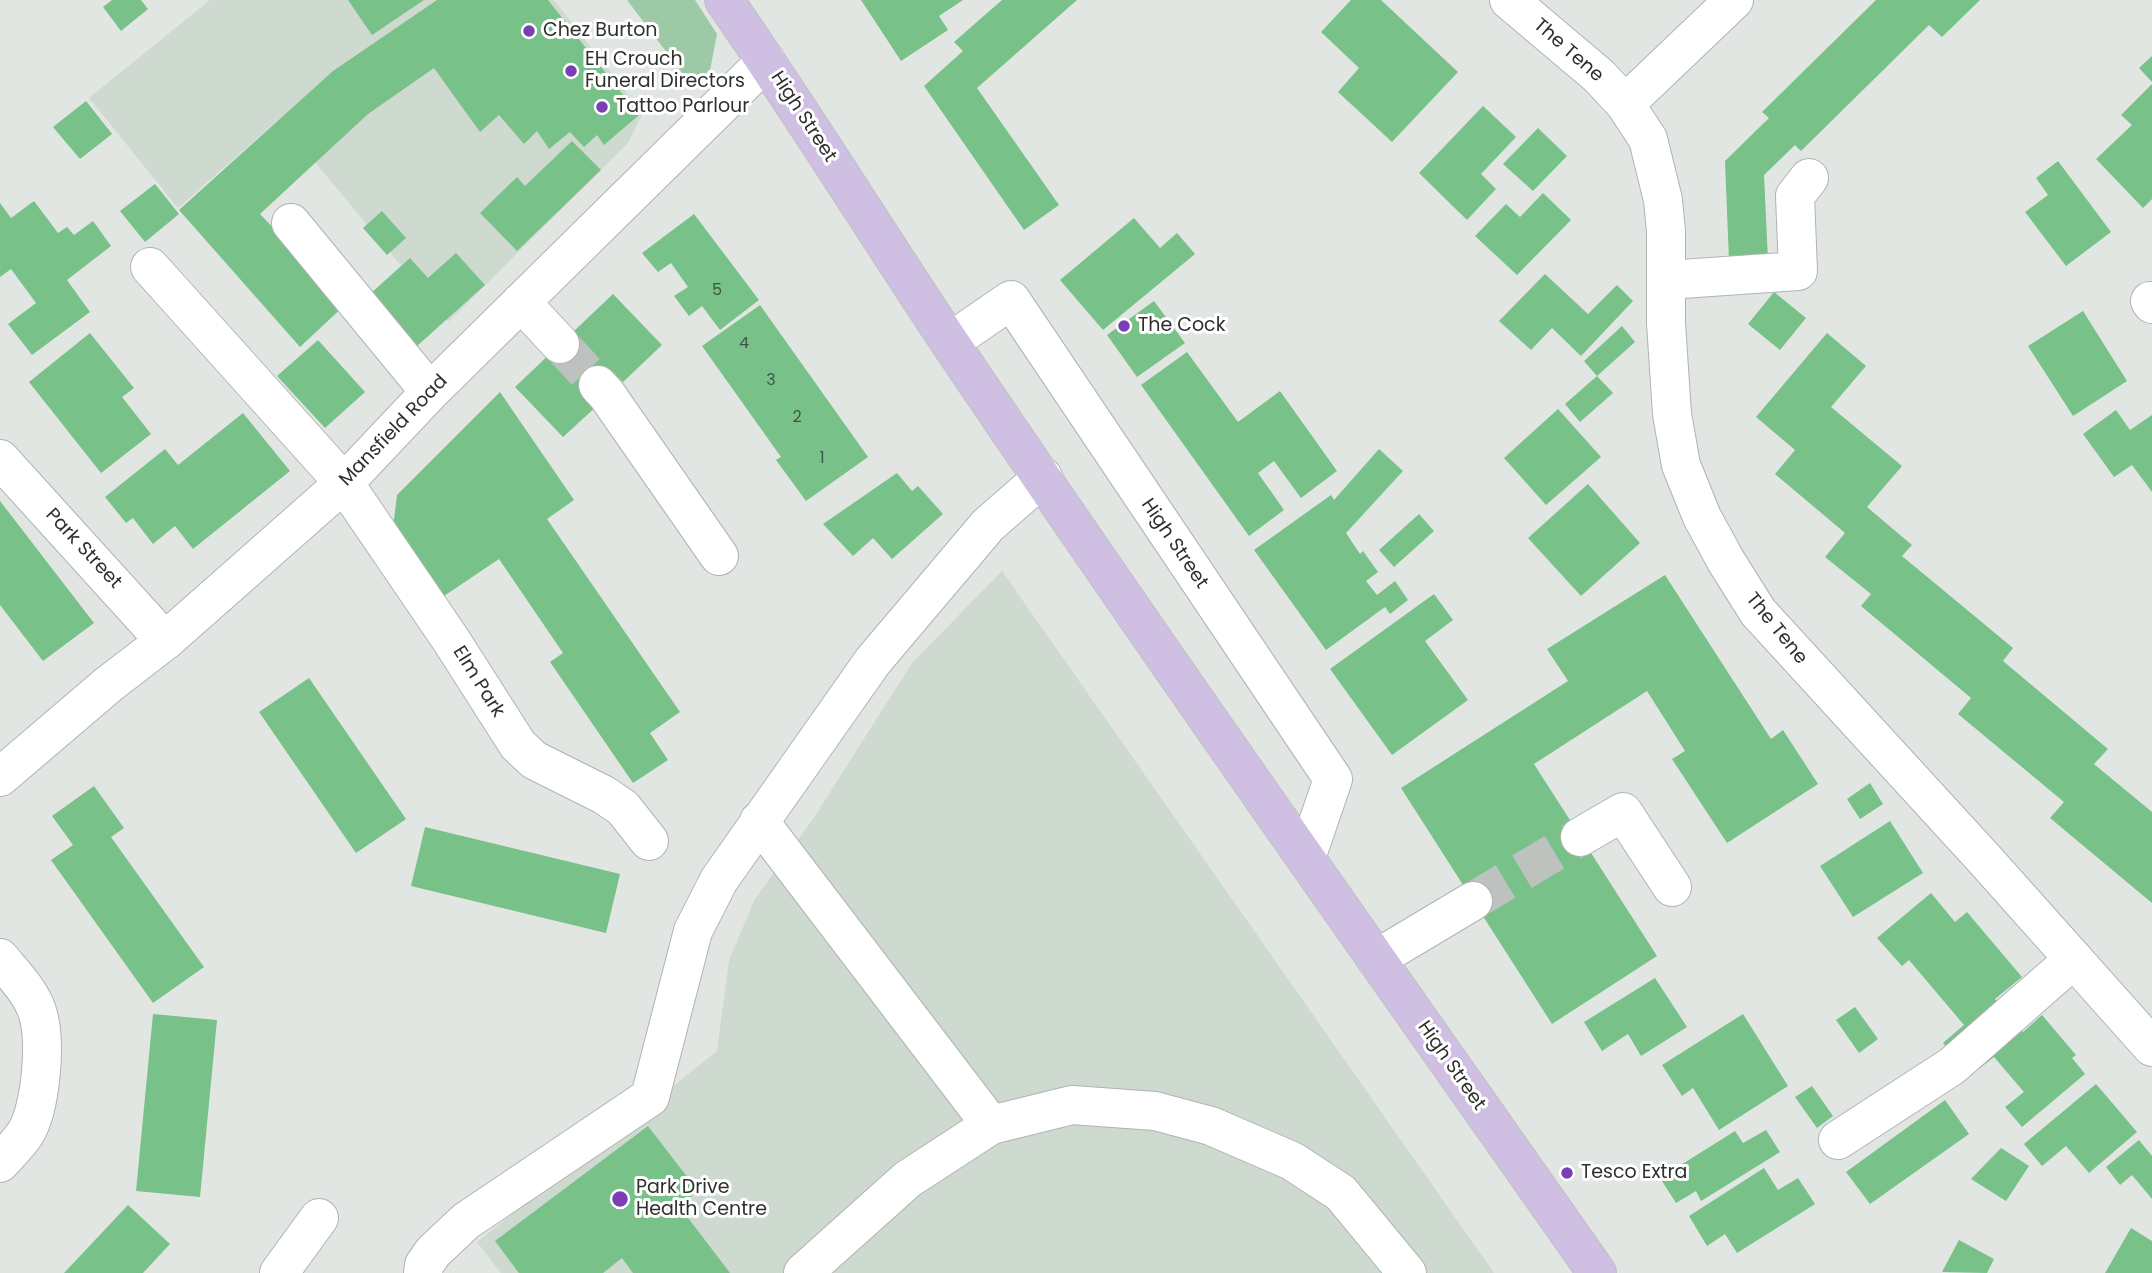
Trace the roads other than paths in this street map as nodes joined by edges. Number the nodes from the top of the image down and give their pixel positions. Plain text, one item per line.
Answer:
1 (724, 0) edge
2 (1509, 0) edge
3 (1734, 0) edge
4 (766, 61) junction
5 (1625, 104) junction
6 (1808, 178) dead end
7 (291, 223) dead end
8 (150, 267) dead end
9 (1667, 280) junction
10 (521, 302) junction
11 (950, 342) junction
12 (560, 344) tunnel mouth
13 (598, 385) tunnel mouth
14 (430, 392) junction
15 (0, 459) edge
16 (1043, 477) junction
17 (344, 483) junction
18 (719, 556) dead end
19 (165, 641) junction
20 (0, 777) edge
21 (759, 821) junction
22 (1580, 836) tunnel mouth
23 (649, 841) dead end
24 (1306, 858) junction
25 (1672, 887) dead end
26 (1473, 901) tunnel mouth
27 (0, 958) edge
28 (1376, 959) junction
29 (2074, 960) junction
30 (2152, 1047) edge
31 (991, 1125) junction
32 (1838, 1140) dead end
33 (0, 1163) edge
34 (319, 1218) dead end
35 (809, 1267) edge
36 (279, 1273) edge
37 (423, 1273) edge
38 (1407, 1273) edge
39 (1597, 1273) edge

1 - 4 main road, High Street
2 - 5 street, The Tene
3 - 5 street
4 - 10 street, Mansfield Road
4 - 11 main road, High Street
5 - 9 street, The Tene
6 - 9 street
7 - 14 street
8 - 17 street, Elm Park
9 - 29 street, The Tene
10 - 12 street
10 - 14 street, Mansfield Road
11 - 16 main road, High Street
11 - 24 street, High Street
13 - 18 street
14 - 17 street, Mansfield Road
15 - 19 street, Park Street
16 - 21 street
16 - 24 main road, High Street
17 - 19 street, Mansfield Road
17 - 23 street, Elm Park
19 - 20 street, Mansfield Road
21 - 31 street
21 - 37 street
22 - 25 street
24 - 28 main road, High Street
26 - 28 street
27 - 33 street
28 - 39 main road, High Street
29 - 30 street, The Tene
29 - 32 street
31 - 35 street
31 - 38 street
34 - 36 street

